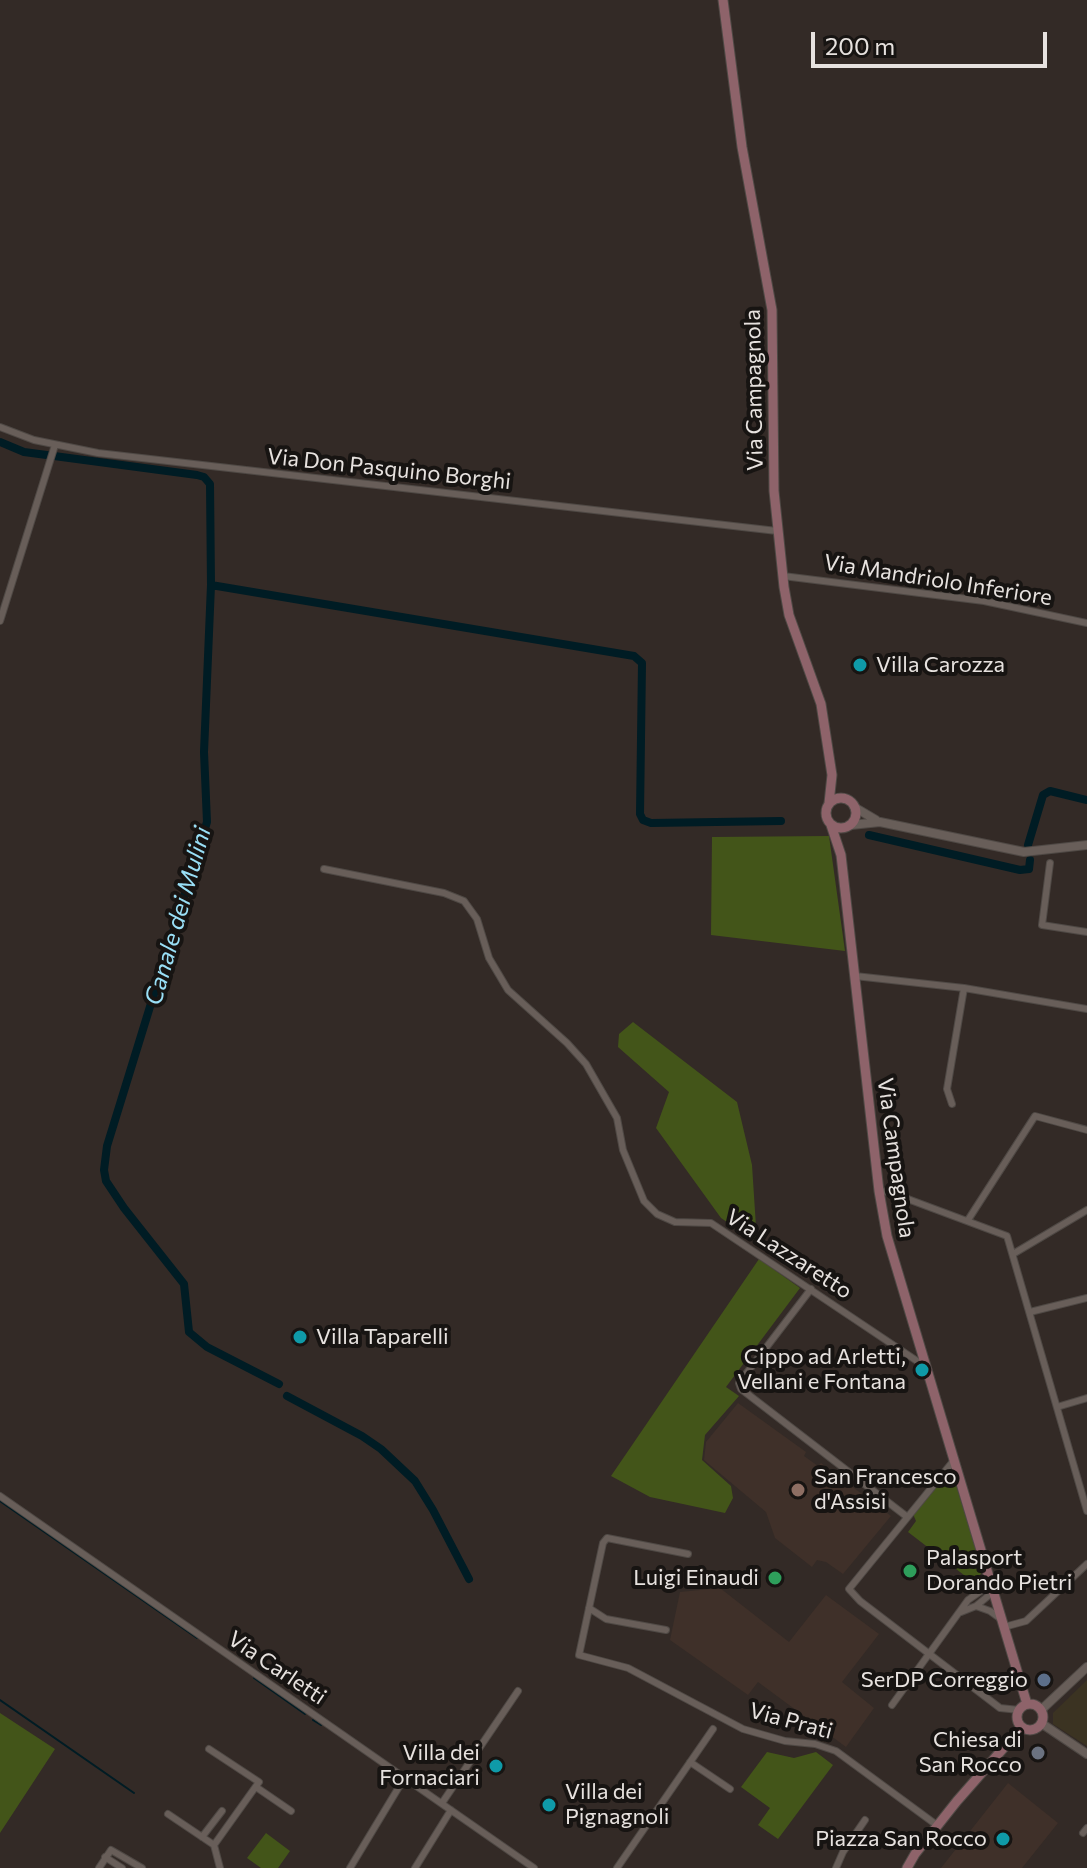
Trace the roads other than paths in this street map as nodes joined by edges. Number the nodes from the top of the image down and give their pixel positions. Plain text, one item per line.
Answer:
1 (723, 0) edge
2 (0, 427) edge
3 (55, 445) junction
4 (777, 531) junction
5 (782, 576) junction
6 (0, 621) edge
7 (1087, 623) edge
8 (832, 775) junction
9 (845, 799) junction
10 (829, 803) junction
11 (854, 807) junction
12 (880, 822) junction
13 (831, 825) junction
14 (849, 826) junction
15 (1087, 845) edge
16 (841, 855) junction
17 (1050, 863) dead end
18 (324, 869) dead end
19 (1087, 932) edge
20 (855, 976) junction
21 (964, 988) junction
22 (1087, 1009) edge
23 (952, 1104) dead end
24 (1087, 1130) edge
25 (879, 1191) junction
26 (1087, 1210) edge
27 (968, 1220) junction
28 (1013, 1254) junction
29 (811, 1289) junction
30 (1087, 1298) edge
31 (1030, 1312) junction
32 (926, 1367) junction
33 (1087, 1398) edge
34 (1057, 1407) junction
35 (956, 1464) junction
36 (1083, 1482) edge
37 (0, 1496) edge
38 (1087, 1511) edge
39 (906, 1516) junction
40 (688, 1554) dead end
41 (1087, 1564) edge
42 (992, 1588) junction
43 (976, 1606) junction
44 (589, 1608) junction
45 (961, 1612) junction
46 (1002, 1623) junction
47 (666, 1630) dead end
48 (931, 1654) junction
49 (1087, 1667) edge
50 (518, 1691) dead end
51 (892, 1705) dead end
52 (1023, 1707) junction
53 (1041, 1710) junction
54 (1041, 1723) junction
55 (1022, 1727) junction
56 (713, 1729) dead end
57 (209, 1749) dead end
58 (1087, 1754) edge
59 (690, 1762) junction
60 (405, 1777) junction
61 (256, 1787) junction
62 (730, 1789) dead end
63 (442, 1803) junction
64 (451, 1810) junction
65 (222, 1811) dead end
66 (291, 1811) dead end
67 (168, 1814) dead end
68 (865, 1820) dead end
69 (938, 1826) junction
70 (202, 1837) junction
71 (214, 1845) junction
72 (915, 1854) junction
73 (105, 1857) junction
74 (99, 1868) edge
75 (122, 1868) edge
76 (142, 1868) edge
77 (220, 1868) edge
78 (350, 1868) edge
79 (415, 1868) edge
80 (534, 1868) edge
81 (617, 1868) edge
82 (836, 1868) edge
83 (896, 1868) edge
84 (907, 1868) edge

1 - 4 main road, Via Campagnola
2 - 3 street, Via Don Pasquino Borghi
3 - 4 street, Via Don Pasquino Borghi
3 - 6 street
4 - 5 main road, Via Campagnola
5 - 7 street, Via Mandriolo Inferiore
5 - 8 main road, Via Campagnola
8 - 9 main road, Via Campagnola
8 - 10 main road, Via Campagnola
9 - 10 main road
9 - 11 main road, Via Campagnola
10 - 13 main road, Via Campagnola
11 - 12 street
11 - 14 main road, Via Campagnola
12 - 14 street
12 - 15 street
13 - 14 main road
13 - 16 main road, Via Campagnola
14 - 16 main road, Via Campagnola
16 - 20 main road, Via Campagnola
17 - 19 street
18 - 29 street, Via Lazzaretto
20 - 21 street
20 - 25 main road, Via Campagnola
21 - 22 street
21 - 23 street
24 - 27 street
25 - 27 street
25 - 32 main road, Via Campagnola
26 - 28 street
27 - 28 street
28 - 31 street
29 - 32 street, Via Lazzaretto
29 - 39 street
30 - 31 street
31 - 34 street
32 - 35 main road, Via Campagnola
33 - 34 street
34 - 36 street
35 - 39 street
35 - 42 main road, Via Campagnola
36 - 38 street
37 - 60 street, Via Carletti
39 - 48 street
40 - 44 street
41 - 46 street
42 - 43 street
42 - 45 street
42 - 46 main road, Via Campagnola
43 - 45 street
43 - 46 street
44 - 47 street
44 - 69 street, Via Prati
45 - 48 street
46 - 52 main road, Via Campagnola
48 - 51 street
48 - 52 street
49 - 53 street
50 - 63 street
52 - 53 main road
52 - 55 main road
53 - 54 main road
54 - 55 main road
54 - 58 street
55 - 69 main road
56 - 59 street
57 - 61 street
59 - 62 street
59 - 81 street
60 - 63 street, Via Carletti
60 - 78 street
61 - 66 street
61 - 71 street
63 - 64 street, Via Carletti
64 - 79 street
64 - 80 street, Via Carletti
65 - 70 street
67 - 70 street
68 - 82 street
69 - 72 main road
70 - 71 street
71 - 77 street
72 - 83 main road
72 - 84 main road
73 - 74 street
73 - 75 street
73 - 76 street

